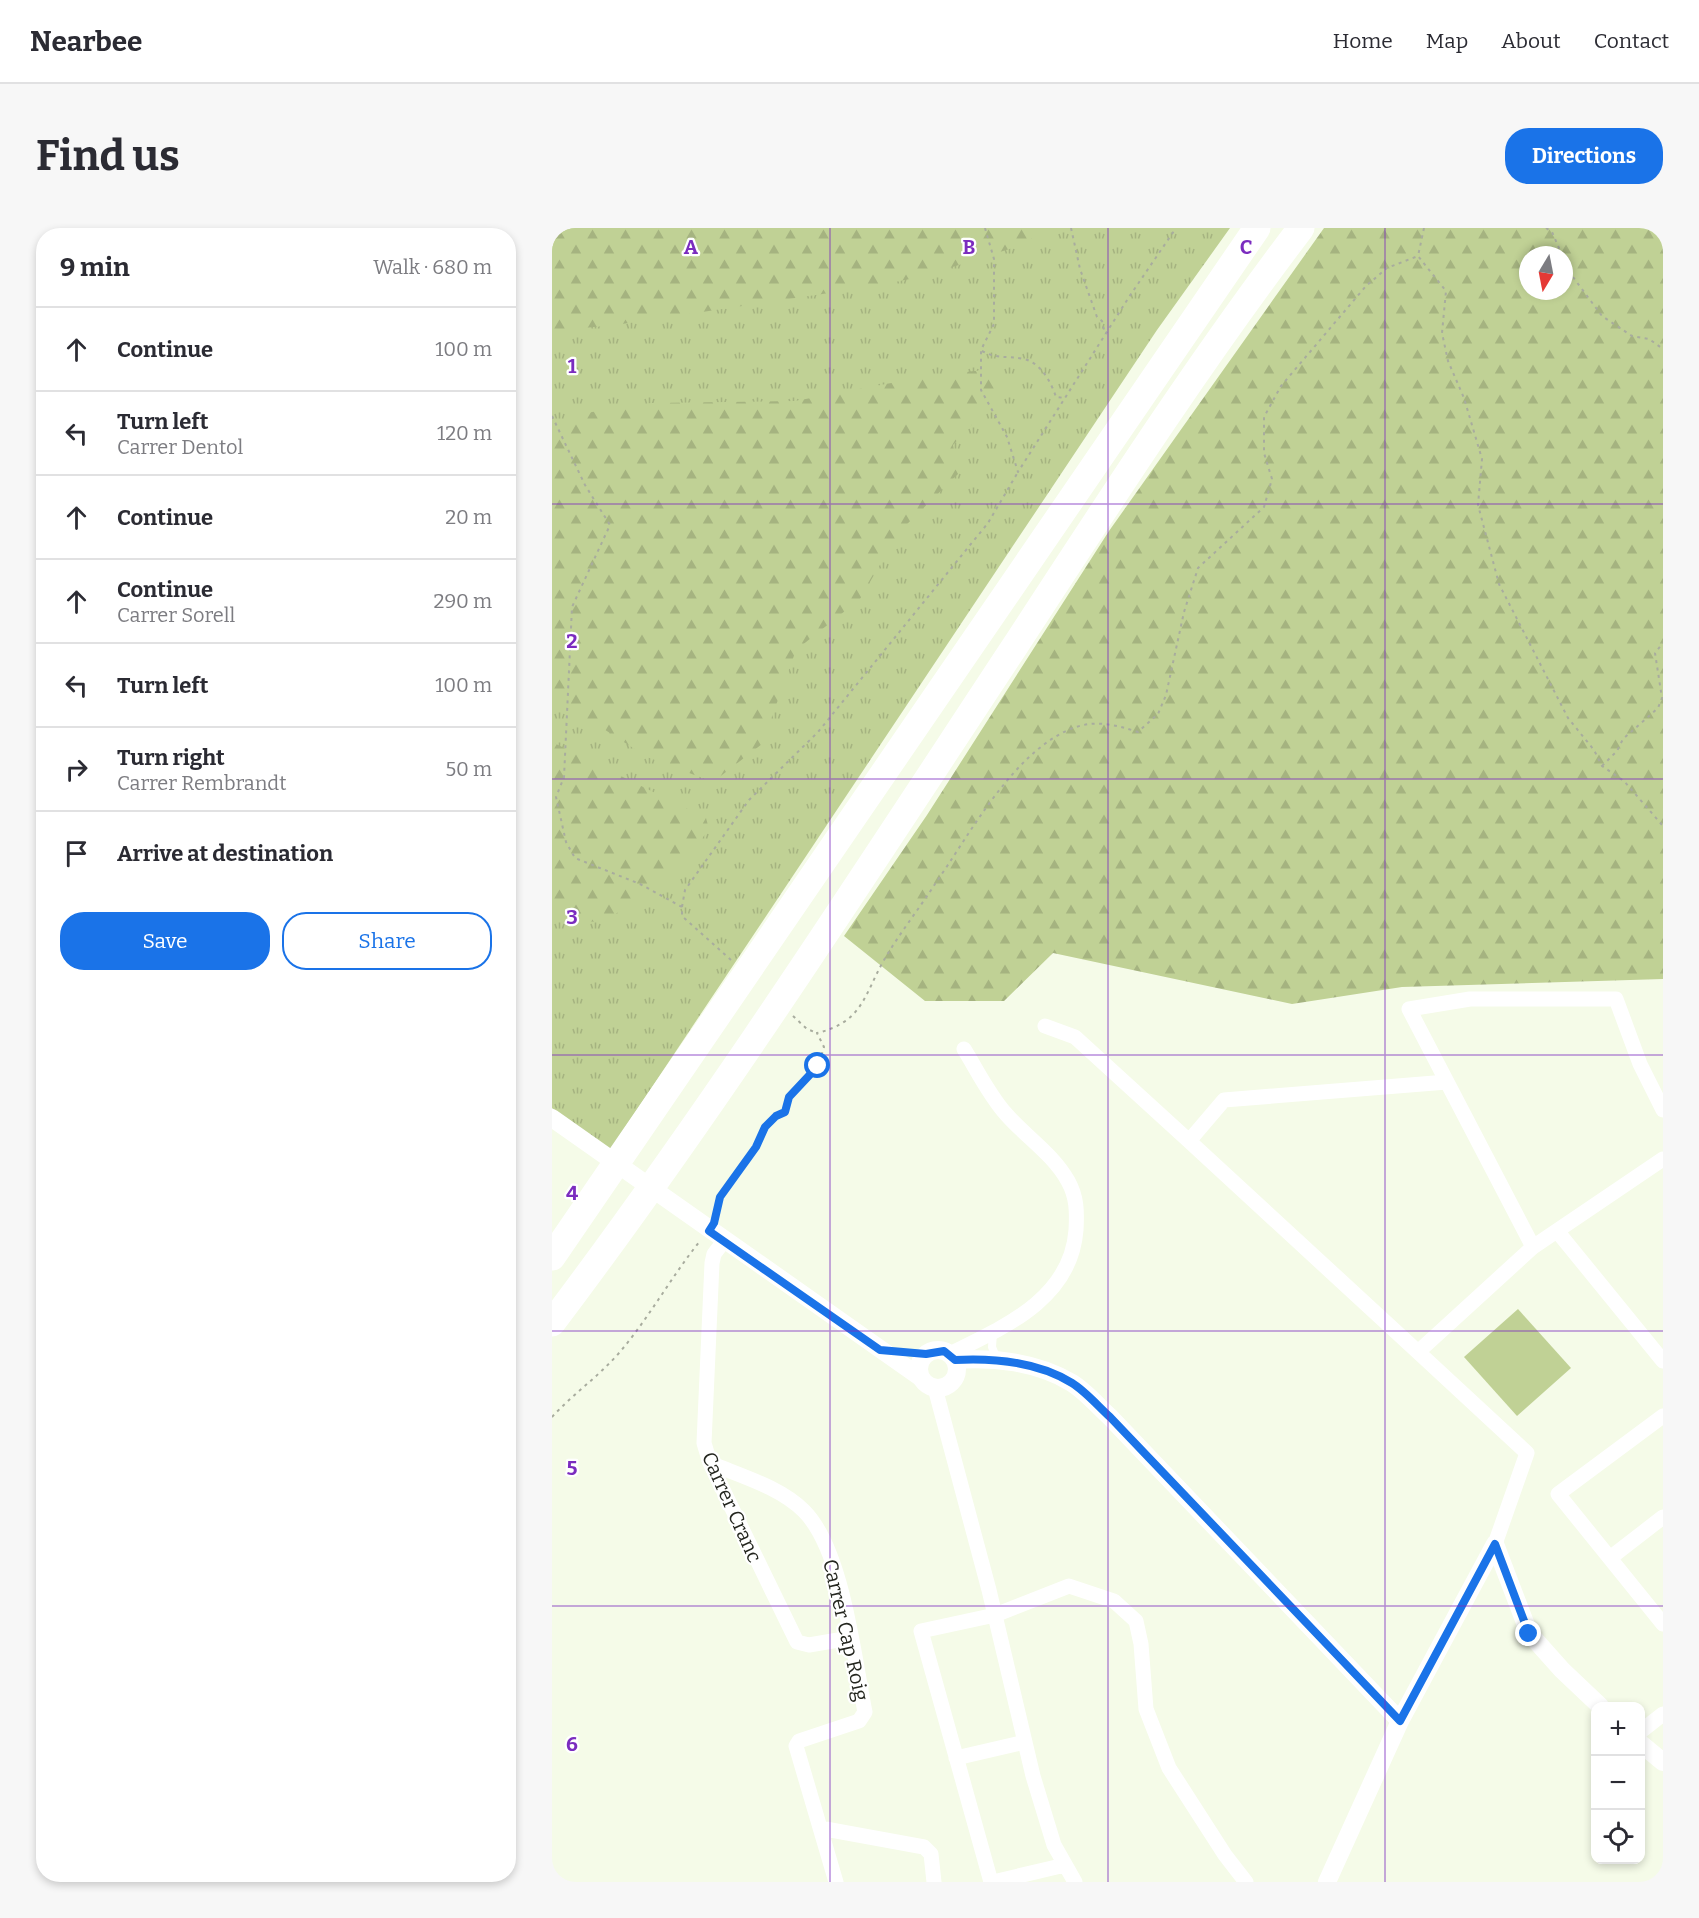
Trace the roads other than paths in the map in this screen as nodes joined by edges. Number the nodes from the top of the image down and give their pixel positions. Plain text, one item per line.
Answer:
1 (1257, 228) edge
2 (1301, 228) edge
3 (1045, 1026) dead end
4 (964, 1049) dead end
5 (1447, 1082) junction
6 (1663, 1110) edge
7 (552, 1118) edge
8 (1189, 1141) junction
9 (1663, 1160) edge
10 (709, 1231) junction
11 (1557, 1232) junction
12 (1533, 1247) junction
13 (552, 1257) edge
14 (552, 1323) edge
15 (993, 1333) junction
16 (880, 1350) junction
17 (1418, 1352) junction
18 (926, 1354) junction
19 (952, 1357) junction
20 (997, 1360) junction
21 (1663, 1361) edge
22 (927, 1383) junction
23 (1663, 1416) edge
24 (712, 1468) junction
25 (747, 1478) junction
26 (727, 1500) junction
27 (1663, 1517) edge
28 (1495, 1544) junction
29 (1610, 1558) junction
30 (995, 1615) junction
31 (1663, 1624) edge
32 (850, 1638) junction
33 (1595, 1702) edge
34 (1663, 1714) edge
35 (1400, 1721) junction
36 (1645, 1729) edge
37 (1025, 1742) junction
38 (1645, 1746) edge
39 (956, 1758) junction
40 (1663, 1762) edge
41 (820, 1828) junction
42 (1065, 1865) junction
43 (836, 1882) edge
44 (934, 1882) edge
45 (992, 1882) edge
46 (1075, 1882) edge
47 (1246, 1882) edge
48 (1328, 1882) edge

1 - 13 highway
2 - 14 highway
3 - 8 street
4 - 15 street
5 - 6 street
5 - 8 street
5 - 12 street
7 - 10 street
8 - 17 street
9 - 11 street
10 - 16 street
10 - 24 street, Carrer Cranc
11 - 12 street
11 - 21 street
12 - 17 street
15 - 19 street
15 - 20 lane
16 - 18 street
16 - 22 street
17 - 28 street
18 - 19 street
18 - 22 street
19 - 20 street
19 - 22 street
20 - 35 street
22 - 30 street
23 - 29 street
24 - 25 street, Carrer Cap Roig
24 - 26 street, Carrer Cranc
25 - 26 street
25 - 32 street, Carrer Cap Roig
26 - 32 street, Carrer Cranc
27 - 29 street
28 - 33 street
28 - 35 street
29 - 31 street
30 - 37 street
30 - 39 street
30 - 47 street
32 - 41 street, Carrer Cap Roig
34 - 36 street
35 - 48 street
37 - 39 street
37 - 42 street
38 - 40 street
39 - 45 street
41 - 43 street, Carrer Cap Roig
41 - 44 street
42 - 45 street
42 - 46 street

